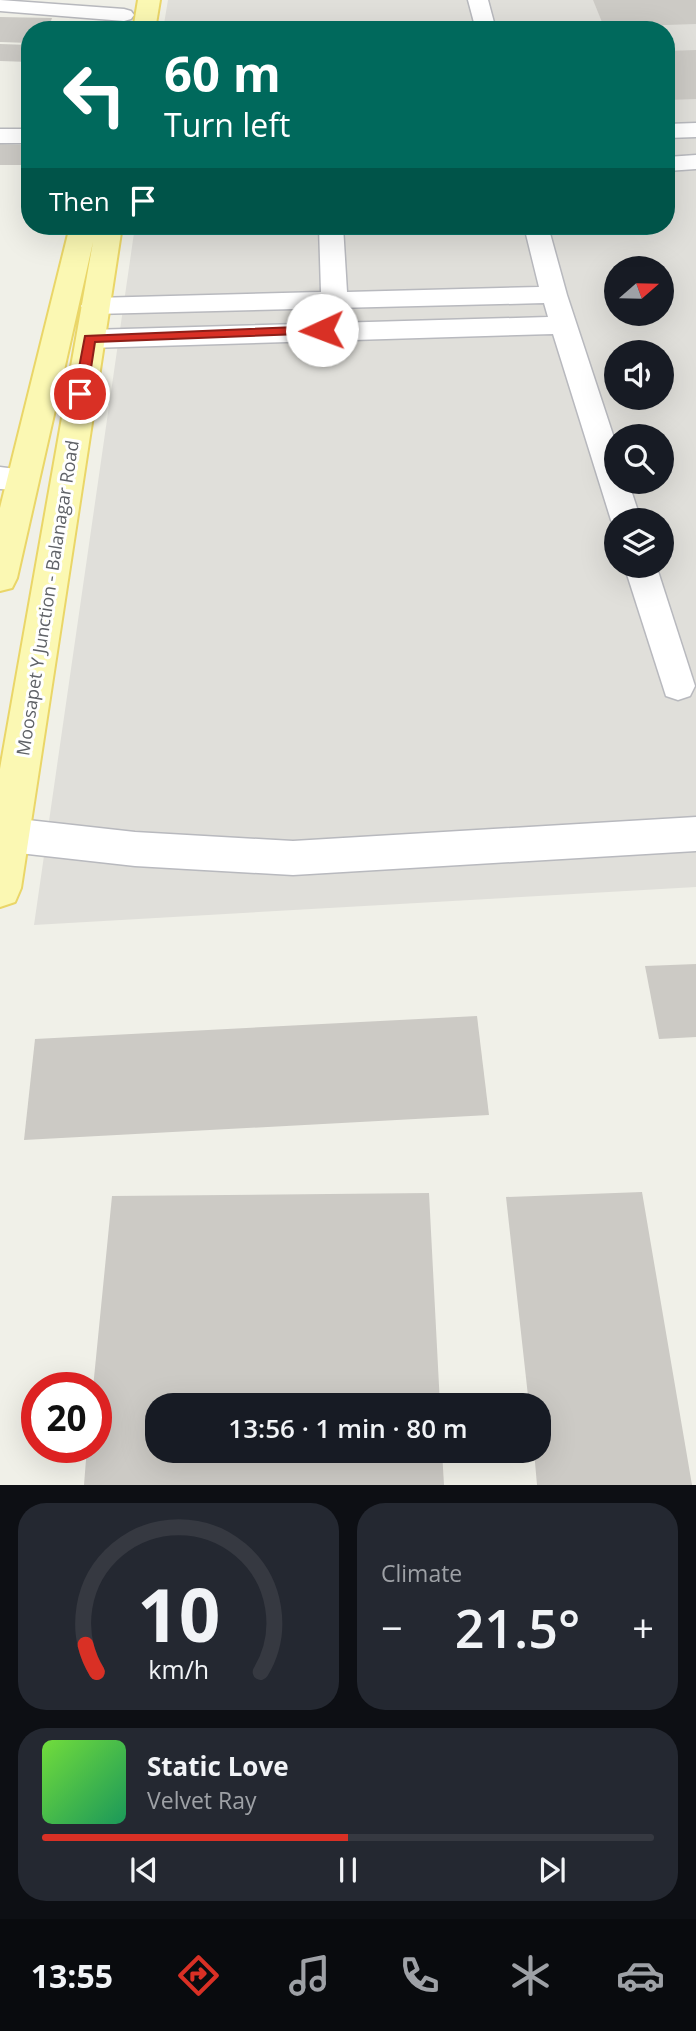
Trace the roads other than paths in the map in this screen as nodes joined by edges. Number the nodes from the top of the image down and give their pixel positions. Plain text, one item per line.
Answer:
1 (149, 0) edge
2 (478, 0) edge
3 (0, 5) edge
4 (124, 15) edge
5 (146, 21) edge
6 (484, 21) edge
7 (696, 130) edge
8 (675, 131) edge
9 (0, 136) edge
10 (21, 136) edge
11 (696, 162) edge
12 (675, 163) edge
13 (80, 235) edge
14 (107, 235) edge
15 (331, 235) edge
16 (538, 235) edge
17 (554, 295) junction
18 (334, 300) junction
19 (92, 322) junction
20 (564, 324) junction
21 (11, 479) edge
22 (622, 508) edge
23 (0, 578) edge
24 (644, 578) edge
25 (678, 686) dead end
26 (696, 834) edge
27 (10, 835) junction
28 (0, 888) edge

1 - 5 main road
2 - 6 street
3 - 4 street
7 - 8 street
9 - 10 street
11 - 12 street
13 - 21 main road
14 - 19 main road, Moosapet Y Junction - Balanagar Road
15 - 18 street
16 - 17 street
17 - 18 street
17 - 20 street
18 - 19 street
19 - 20 street
19 - 27 main road, Moosapet Y Junction - Balanagar Road
20 - 22 street
21 - 23 main road
24 - 25 street
26 - 27 street
27 - 28 main road, Moosapet Y Junction - Balanagar Road

